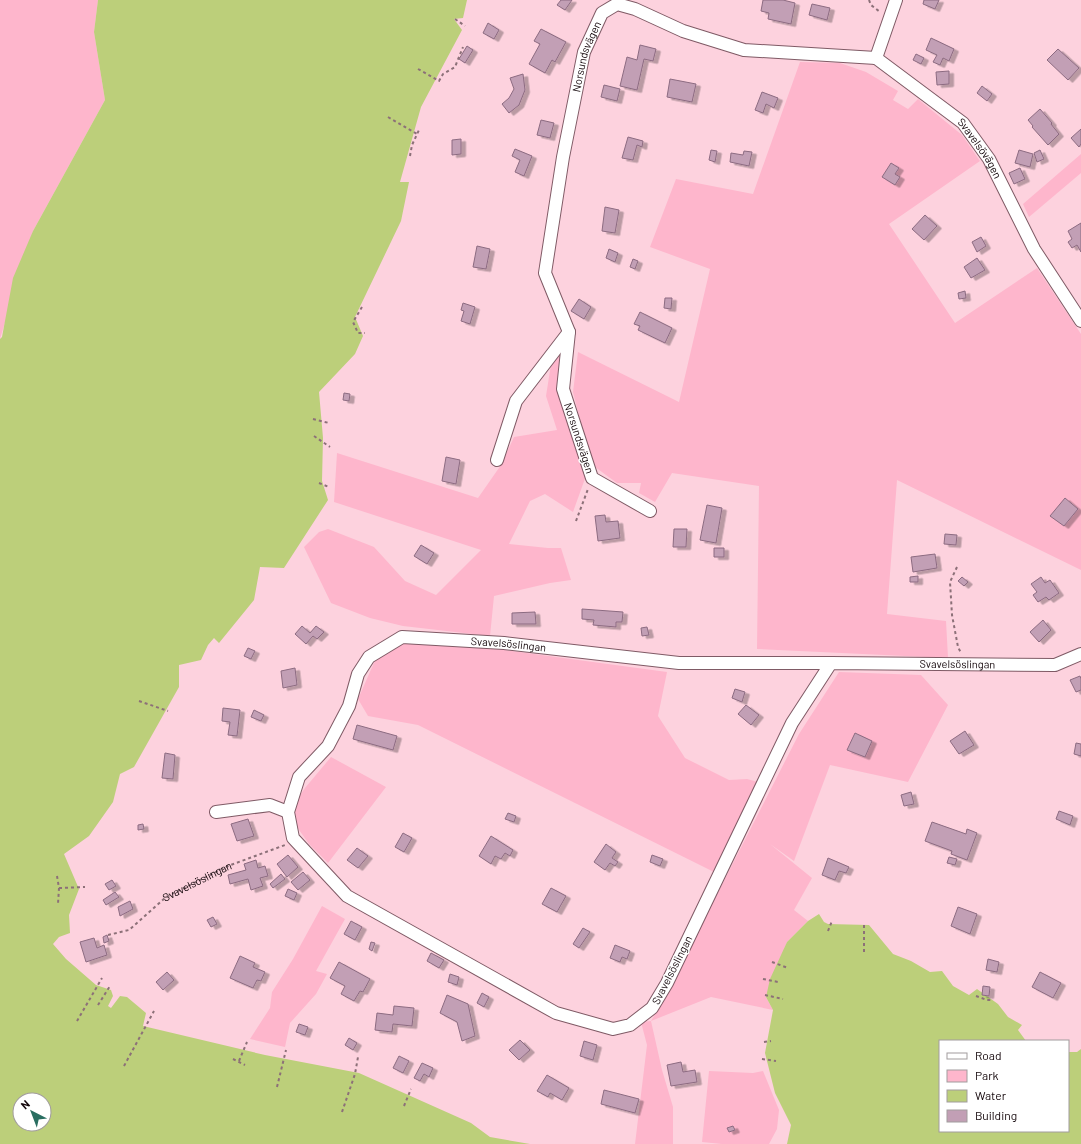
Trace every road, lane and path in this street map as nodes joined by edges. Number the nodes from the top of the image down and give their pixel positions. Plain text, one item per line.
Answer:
1 (869, 0) edge
2 (896, 0) edge
3 (890, 16) junction
4 (455, 19) dead end
5 (465, 26) dead end
6 (463, 47) dead end
7 (876, 58) junction
8 (418, 69) dead end
9 (388, 117) dead end
10 (419, 130) dead end
11 (417, 134) junction
12 (410, 156) dead end
13 (362, 307) dead end
14 (1081, 321) edge
15 (569, 332) junction
16 (365, 333) dead end
17 (313, 419) dead end
18 (329, 423) dead end
19 (314, 436) dead end
20 (330, 447) dead end
21 (497, 460) dead end
22 (592, 478) junction
23 (319, 483) dead end
24 (329, 487) dead end
25 (650, 511) dead end
26 (576, 521) dead end
27 (957, 567) dead end
28 (1081, 654) edge
29 (831, 663) junction
30 (964, 665) junction
31 (139, 701) dead end
32 (168, 711) dead end
33 (216, 812) dead end
34 (288, 812) junction
35 (293, 838) junction
36 (57, 876) dead end
37 (85, 887) dead end
38 (59, 888) junction
39 (58, 904) dead end
40 (832, 921) dead end
41 (864, 925) dead end
42 (828, 931) dead end
43 (108, 935) dead end
44 (864, 952) dead end
45 (772, 962) dead end
46 (788, 968) dead end
47 (102, 978) dead end
48 (763, 979) dead end
49 (778, 982) dead end
50 (110, 986) dead end
51 (765, 995) dead end
52 (976, 996) dead end
53 (783, 999) dead end
54 (992, 1000) dead end
55 (98, 1005) dead end
56 (154, 1011) dead end
57 (76, 1021) dead end
58 (771, 1041) dead end
59 (246, 1042) dead end
60 (764, 1042) dead end
61 (286, 1050) dead end
62 (358, 1057) dead end
63 (233, 1059) dead end
64 (762, 1059) dead end
65 (776, 1061) dead end
66 (239, 1062) junction
67 (245, 1064) dead end
68 (124, 1066) dead end
69 (277, 1087) dead end
70 (411, 1089) dead end
71 (404, 1106) dead end
72 (342, 1112) dead end

1 - 3 path
2 - 3 street
3 - 7 street
4 - 5 path
6 - 8 path
7 - 14 street, Svavelsövägen
7 - 15 street, Norsundsvägen
9 - 11 path
10 - 11 path
11 - 12 path
13 - 16 path
15 - 21 street
15 - 22 street, Norsundsvägen
17 - 18 path
19 - 20 path
22 - 25 street, Norsundsvägen
22 - 26 path
23 - 24 path
27 - 30 path
28 - 30 street, Svavelsöslingan
29 - 30 street, Svavelsöslingan
29 - 34 street, Svavelsöslingan
29 - 35 street, Svavelsöslingan
31 - 32 path
33 - 34 street
34 - 35 street, Svavelsöslingan
35 - 43 path, Svavelsöslingan
36 - 38 path
37 - 38 path
38 - 39 path
40 - 42 path
41 - 44 path
45 - 46 path
47 - 57 path
48 - 49 path
50 - 55 path
51 - 53 path
52 - 54 path
56 - 68 path
58 - 60 path
59 - 66 path
61 - 69 path
62 - 72 path
63 - 66 path
64 - 65 path
66 - 67 path
70 - 71 path

